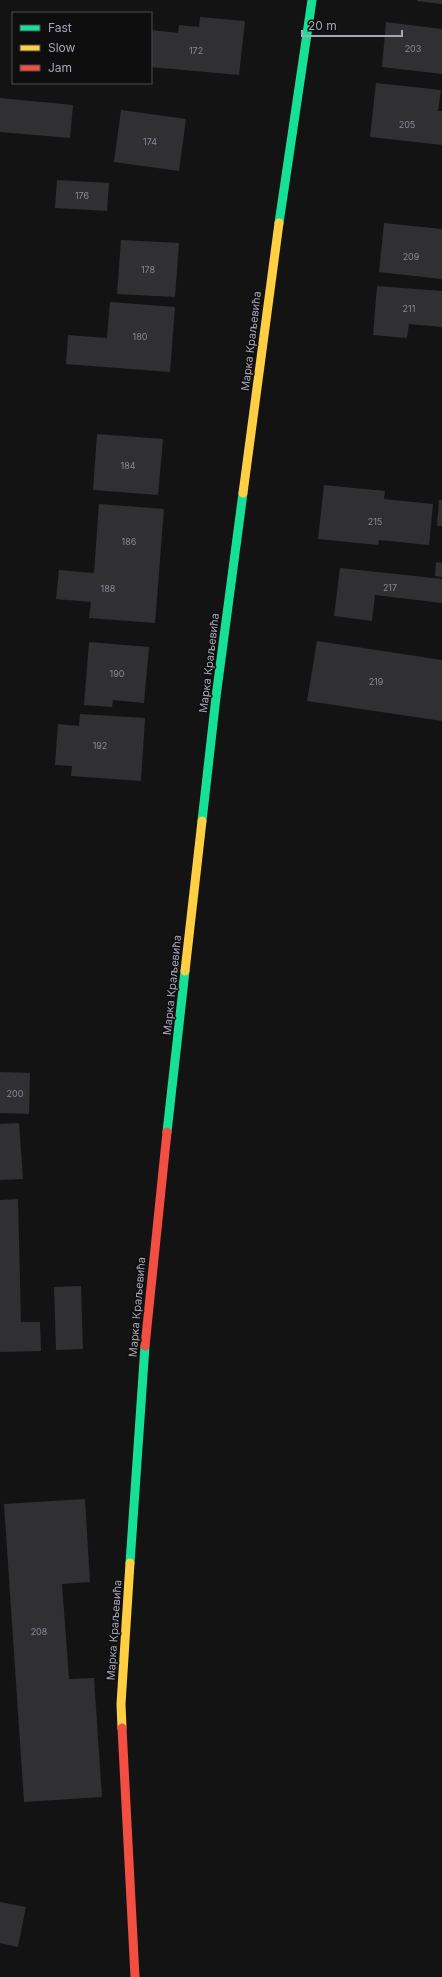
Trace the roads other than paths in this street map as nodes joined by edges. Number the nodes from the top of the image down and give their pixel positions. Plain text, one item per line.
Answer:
1 (312, 0) edge
2 (135, 1977) edge

1 - 2 main road, Марка Краљевића

